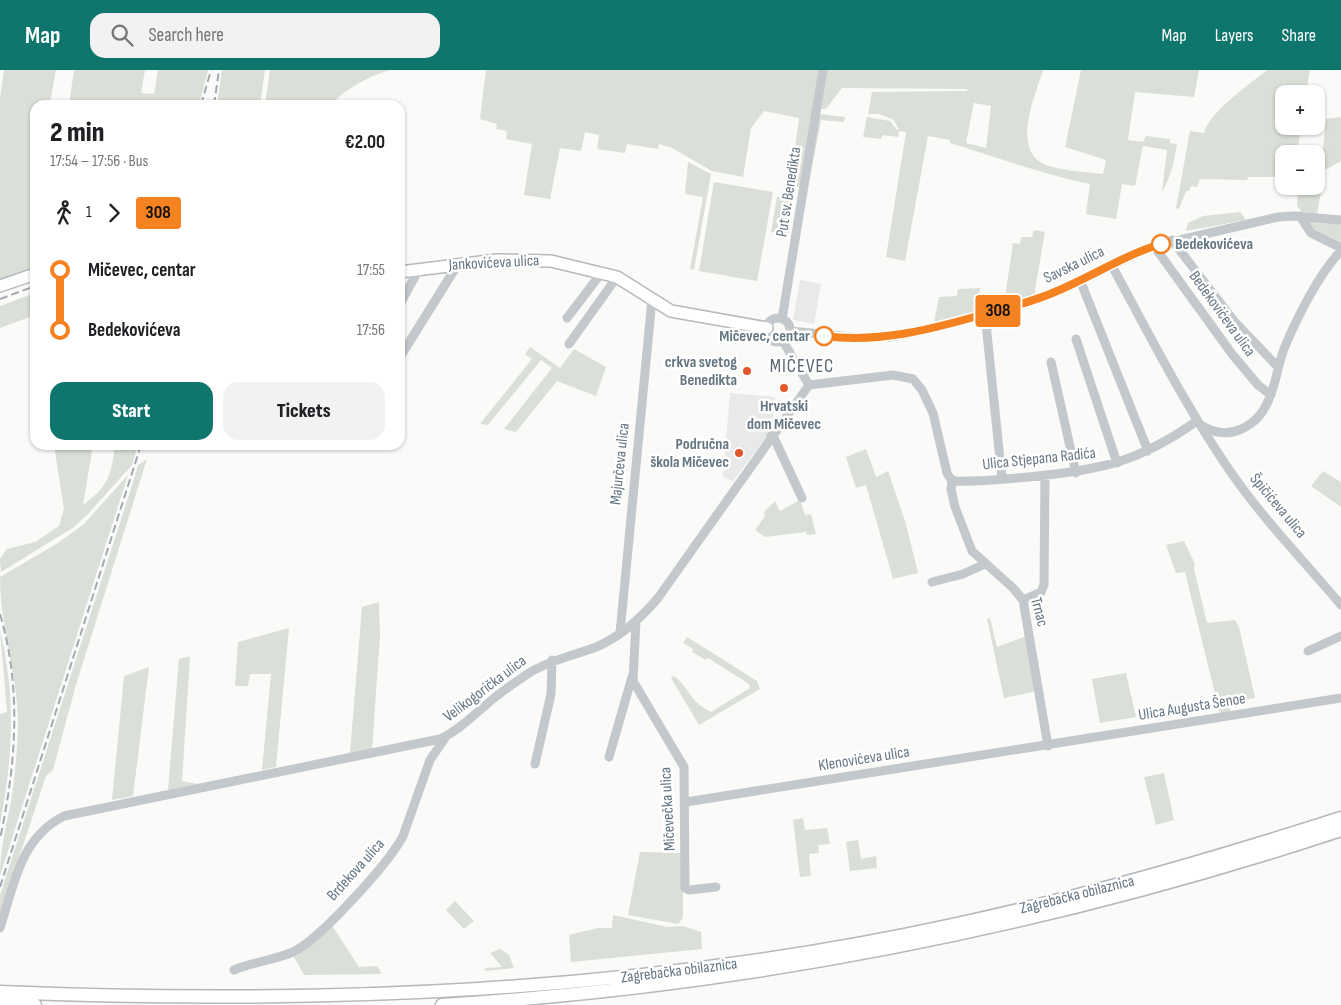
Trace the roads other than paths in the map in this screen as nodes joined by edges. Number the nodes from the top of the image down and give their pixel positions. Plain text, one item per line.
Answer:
1 (823, 70) edge
2 (1300, 216) junction
3 (1341, 220) edge
4 (1172, 240) junction
5 (1154, 246) junction
6 (1341, 250) edge
7 (458, 264) junction
8 (1111, 264) junction
9 (419, 269) junction
10 (405, 271) edge
11 (602, 272) junction
12 (30, 276) edge
13 (617, 277) junction
14 (1080, 280) junction
15 (0, 286) edge
16 (405, 295) edge
17 (652, 299) junction
18 (985, 314) junction
19 (567, 318) dead end
20 (782, 319) junction
21 (767, 328) junction
22 (790, 331) junction
23 (1076, 339) dead end
24 (783, 341) junction
25 (569, 344) dead end
26 (405, 350) edge
27 (1051, 362) dead end
28 (1278, 367) junction
29 (809, 385) junction
30 (1271, 395) junction
31 (1197, 421) junction
32 (771, 436) junction
33 (1148, 451) junction
34 (1117, 464) junction
35 (1076, 472) junction
36 (1045, 475) junction
37 (1002, 479) junction
38 (952, 480) junction
39 (802, 498) dead end
40 (985, 564) junction
41 (932, 582) dead end
42 (1023, 600) junction
43 (1341, 606) edge
44 (636, 621) junction
45 (620, 633) junction
46 (1341, 636) edge
47 (1308, 652) dead end
48 (552, 660) junction
49 (632, 677) junction
50 (1341, 698) edge
51 (446, 737) junction
52 (1048, 746) junction
53 (609, 757) dead end
54 (535, 764) dead end
55 (686, 802) junction
56 (1341, 818) edge
57 (1341, 830) edge
58 (716, 887) dead end
59 (0, 928) edge
60 (234, 970) dead end
61 (0, 992) edge
62 (0, 1003) edge
63 (35, 1005) edge
64 (442, 1005) edge

1 - 20 street, Put sv. Benedikta
2 - 3 street, Savska ulica
2 - 4 street, Savska ulica
2 - 6 street
4 - 5 street, Savska ulica
4 - 28 street
5 - 8 street, Savska ulica
5 - 30 street, Bedekovićeva ulica
6 - 28 street
7 - 9 main road, Jankovićeva ulica
7 - 11 main road, Jankovićeva ulica
7 - 26 street
8 - 14 street, Savska ulica
8 - 31 street, Špičićeva ulica
9 - 10 main road, Jankovićeva ulica
9 - 16 street
11 - 13 main road, Jankovićeva ulica
11 - 19 street
12 - 15 main road
13 - 17 main road, Jankovićeva ulica
13 - 25 street
14 - 18 street, Savska ulica
14 - 33 street
17 - 21 main road, Jankovićeva ulica
17 - 45 street, Majurčeva ulica
18 - 22 street, Savska ulica
18 - 37 street
20 - 21 street
20 - 22 street
21 - 24 street
22 - 24 street
23 - 34 street
24 - 29 street
27 - 35 street
28 - 30 street
29 - 32 street, Velikogorička ulica
29 - 38 street
30 - 31 street
31 - 33 street, Ulica Stjepana Radića
31 - 43 street, Špičićeva ulica
32 - 39 street
32 - 44 street, Velikogorička ulica
33 - 34 street, Ulica Stjepana Radića
34 - 35 street, Ulica Stjepana Radića
35 - 36 street, Ulica Stjepana Radića
36 - 37 street, Ulica Stjepana Radića
36 - 42 street
37 - 38 street, Ulica Stjepana Radića
38 - 40 street, Trnac
40 - 41 street
40 - 42 street, Trnac
42 - 52 street, Trnac
44 - 45 street, Velikogorička ulica
44 - 49 street
45 - 48 street, Velikogorička ulica
46 - 47 street
48 - 51 street, Velikogorička ulica
48 - 54 street
49 - 53 street
49 - 55 street, Mičevečka ulica
50 - 52 street, Ulica Augusta Šenoe
51 - 59 street, Velikogorička ulica
51 - 60 street, Brdekova ulica
52 - 55 street, Klenovićeva ulica
55 - 58 street, Mičevečka ulica
56 - 61 highway, Zagrebačka obilaznica
57 - 64 highway, Zagrebačka obilaznica
62 - 63 highway

